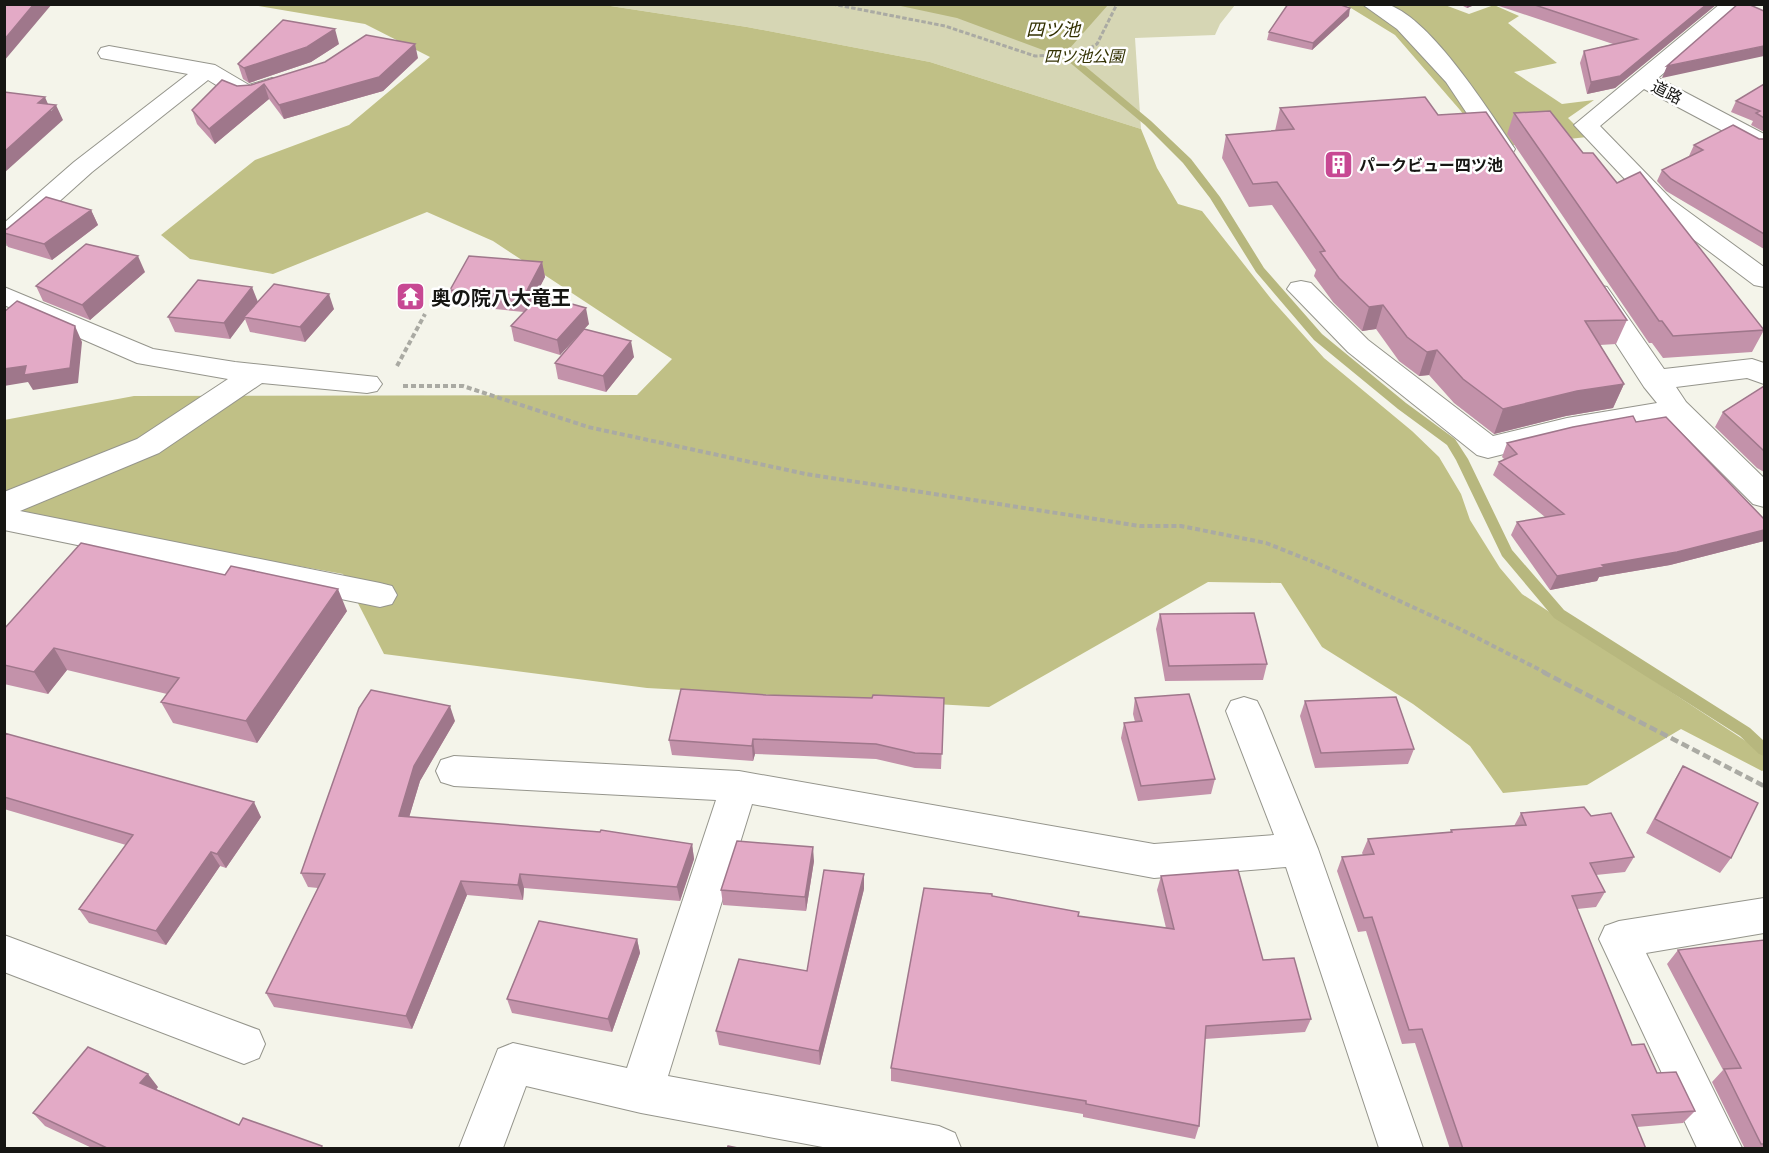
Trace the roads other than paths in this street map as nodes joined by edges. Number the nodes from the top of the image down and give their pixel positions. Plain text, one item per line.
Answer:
1 (1372, 4) edge
2 (1734, 4) edge
3 (109, 53) dead end
4 (207, 70) junction
5 (289, 79) edge
6 (1642, 79) junction
7 (1764, 143) edge
8 (1516, 170) edge
9 (4, 237) edge
10 (1582, 271) edge
11 (1764, 279) edge
12 (1301, 289) dead end
13 (4, 295) edge
14 (256, 373) junction
15 (1764, 375) edge
16 (1654, 380) junction
17 (377, 385) road end
18 (1676, 409) junction
19 (1764, 496) edge
20 (4, 505) edge
21 (4, 519) edge
22 (380, 595) dead end
23 (1244, 711) dead end
24 (454, 771) dead end
25 (739, 786) junction
26 (1299, 849) junction
27 (1764, 916) edge
28 (4, 953) edge
29 (244, 1044) dead end
30 (641, 1092) junction
31 (481, 1149) edge
32 (939, 1149) edge
33 (1401, 1149) edge
34 (1720, 1149) edge

1 - 8 street
2 - 6 street, 道路
3 - 4 street
4 - 5 street
4 - 9 street
6 - 7 street, 道路
6 - 11 street
10 - 16 street
12 - 18 street
13 - 14 street
14 - 17 street
14 - 20 street
15 - 16 street
16 - 18 street
18 - 19 street
21 - 22 street
23 - 26 street
24 - 25 street
25 - 26 street
25 - 30 street
26 - 33 street
27 - 34 street
28 - 29 street
30 - 31 street
30 - 32 street

